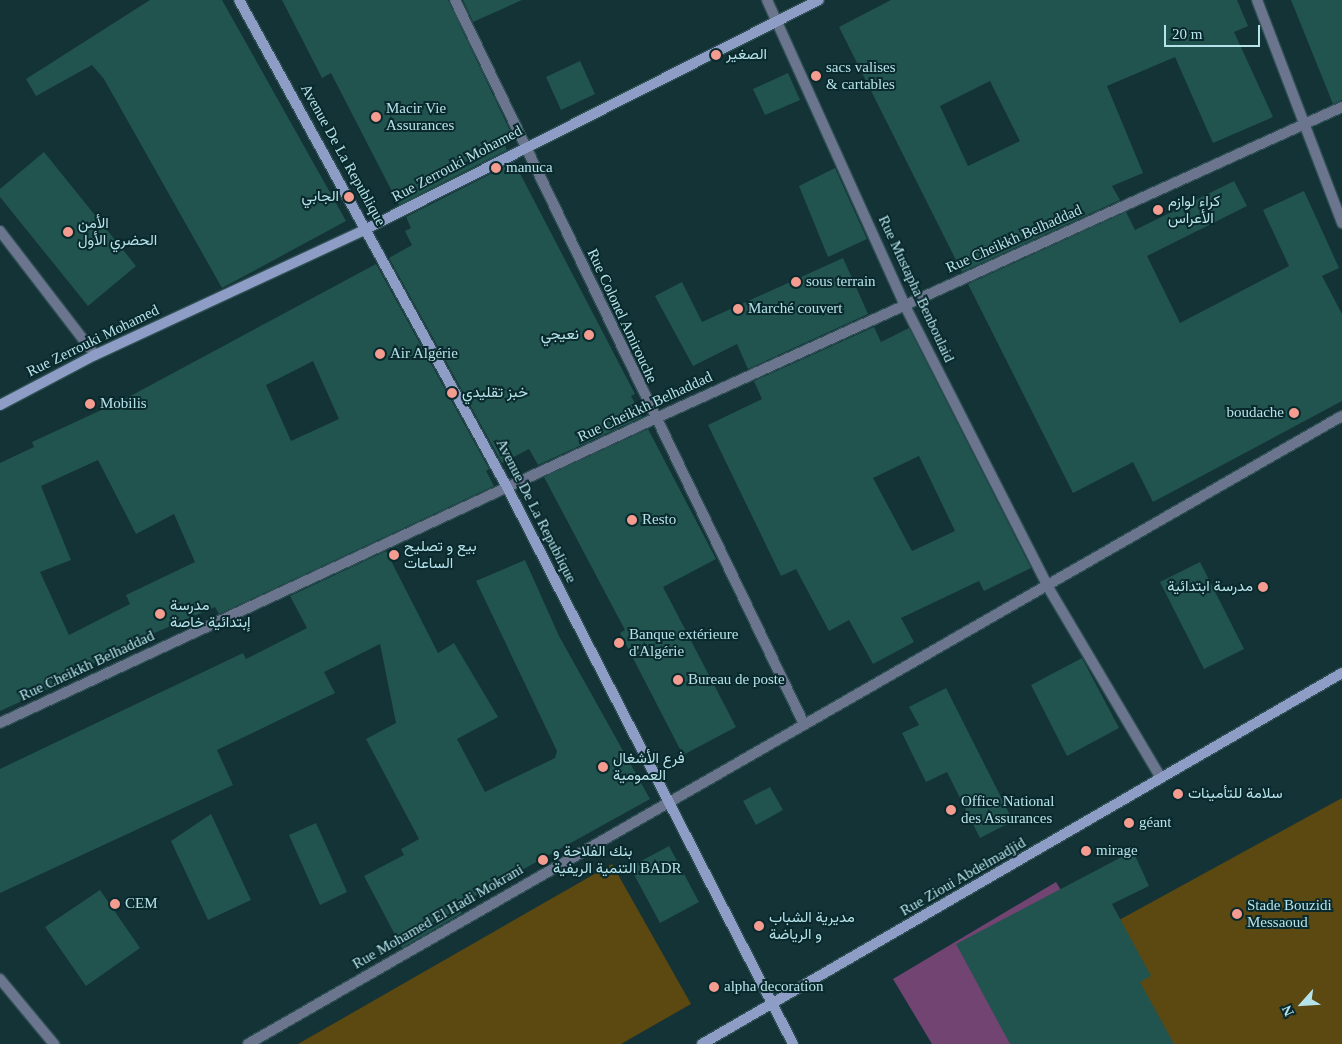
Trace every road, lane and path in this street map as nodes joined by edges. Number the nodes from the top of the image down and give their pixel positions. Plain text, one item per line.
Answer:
1 (239, 0) edge
2 (455, 0) edge
3 (767, 0) edge
4 (819, 0) edge
5 (1257, 0) edge
6 (777, 21) junction
7 (1342, 107) edge
8 (1305, 124) junction
9 (524, 145) junction
10 (1342, 223) edge
11 (368, 228) junction
12 (0, 231) edge
13 (904, 304) junction
14 (94, 355) junction
15 (0, 405) edge
16 (1342, 416) edge
17 (654, 419) junction
18 (508, 489) junction
19 (1048, 587) junction
20 (1342, 673) edge
21 (0, 723) edge
22 (804, 724) junction
23 (1161, 778) junction
24 (670, 804) junction
25 (0, 979) edge
26 (772, 1004) junction
27 (54, 1044) edge
28 (248, 1044) edge
29 (702, 1044) edge
30 (793, 1044) edge

1 - 11 main road, Avenue De La Republique
2 - 9 street, Rue Colonel Amirouche
3 - 6 street, Rue Mustapha Benboulaid
4 - 6 main road, Rue Zerrouki Mohamed
5 - 8 street
6 - 9 main road, Rue Zerrouki Mohamed
6 - 13 street, Rue Mustapha Benboulaid
7 - 8 street, Rue Cheikkh Belhaddad
8 - 10 street
8 - 13 street, Rue Cheikkh Belhaddad
9 - 11 main road, Rue Zerrouki Mohamed
9 - 17 street, Rue Colonel Amirouche
11 - 14 main road, Rue Zerrouki Mohamed
11 - 18 main road, Avenue De La Republique
12 - 14 street
13 - 17 street, Rue Cheikkh Belhaddad
13 - 19 street, Rue Mustapha Benboulaid
14 - 15 main road, Rue Zerrouki Mohamed
16 - 19 street, Rue Mohamed El Hadi Mokrani
17 - 18 street, Rue Cheikkh Belhaddad
17 - 22 street, Rue Colonel Amirouche
18 - 21 street, Rue Cheikkh Belhaddad
18 - 24 main road, Avenue De La Republique
19 - 22 street, Rue Mohamed El Hadi Mokrani
19 - 23 street, Rue Mustapha Benboulaid
20 - 23 main road, Rue Zioui Abdelmadjid
22 - 24 street, Rue Mohamed El Hadi Mokrani
23 - 26 main road, Rue Zioui Abdelmadjid
24 - 26 main road, Avenue De La Republique
24 - 28 street, Rue Mohamed El Hadi Mokrani
25 - 27 street
26 - 29 main road, Rue Zioui Abdelmadjid
26 - 30 main road, Avenue De La Republique

